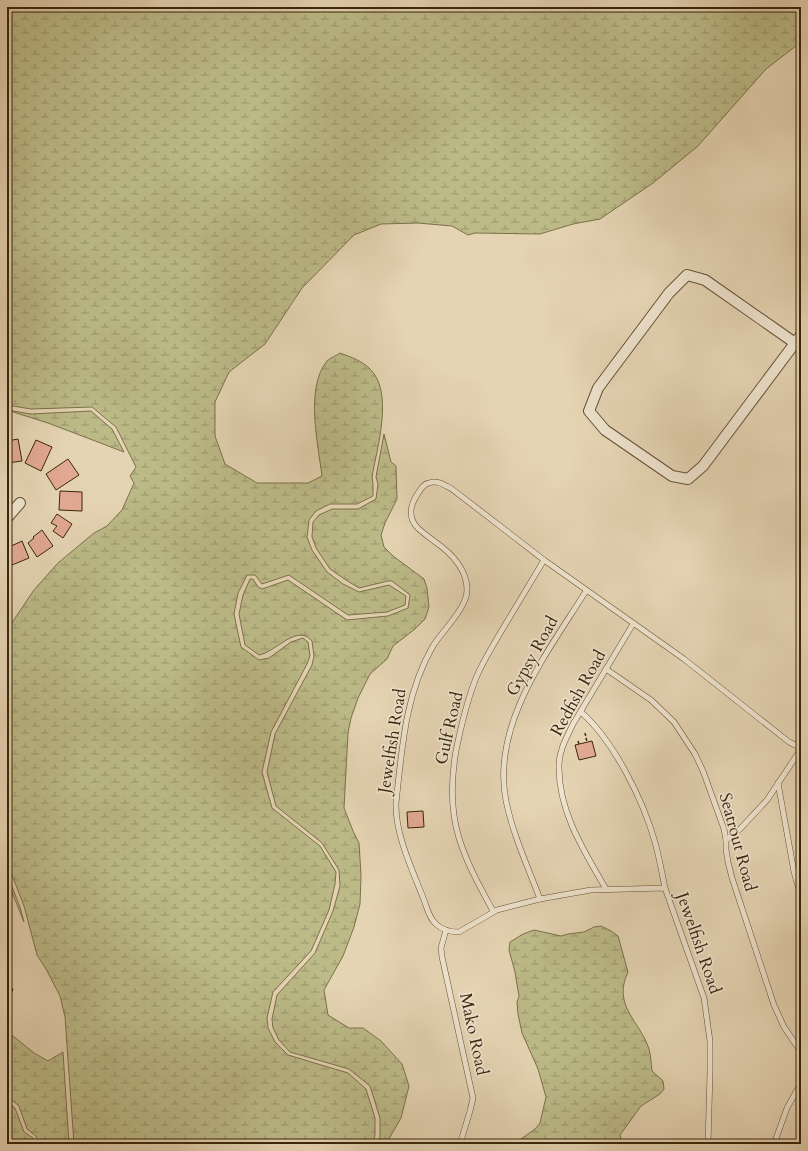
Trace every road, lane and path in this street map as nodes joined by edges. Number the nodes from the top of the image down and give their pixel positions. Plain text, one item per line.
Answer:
1 (798, 339) edge
2 (20, 503) dead end
3 (7, 518) edge
4 (544, 560) junction
5 (586, 591) junction
6 (634, 624) junction
7 (606, 669) junction
8 (581, 712) junction
9 (585, 733) dead end
10 (578, 741) dead end
11 (587, 742) dead end
12 (579, 744) dead end
13 (801, 748) edge
14 (778, 783) junction
15 (726, 840) junction
16 (665, 888) junction
17 (606, 889) junction
18 (801, 896) edge
19 (540, 899) junction
20 (493, 911) junction
21 (446, 930) junction
22 (801, 1052) edge
23 (801, 1083) edge
24 (460, 1144) edge
25 (708, 1144) edge
26 (774, 1144) edge

1 - 1 street
2 - 3 street
4 - 5 lane, Jewelfish Road
4 - 20 lane, Gulf Road
4 - 21 lane, Jewelfish Road
5 - 6 lane, Jewelfish Road
5 - 19 lane, Gypsy Road
6 - 7 lane, Redfish Road
6 - 13 lane, Jewelfish Road
7 - 8 lane, Redfish Road
7 - 15 lane, Seatrout Road
8 - 16 lane
8 - 17 lane, Redfish Road
9 - 11 path
10 - 12 path
13 - 14 lane
14 - 15 lane
14 - 18 lane
15 - 22 lane, Seatrout Road
16 - 17 lane, Jewelfish Road
16 - 25 lane, Jewelfish Road
17 - 19 lane, Jewelfish Road
19 - 20 lane, Jewelfish Road
20 - 21 lane, Jewelfish Road
21 - 24 lane, Mako Road
23 - 26 lane

